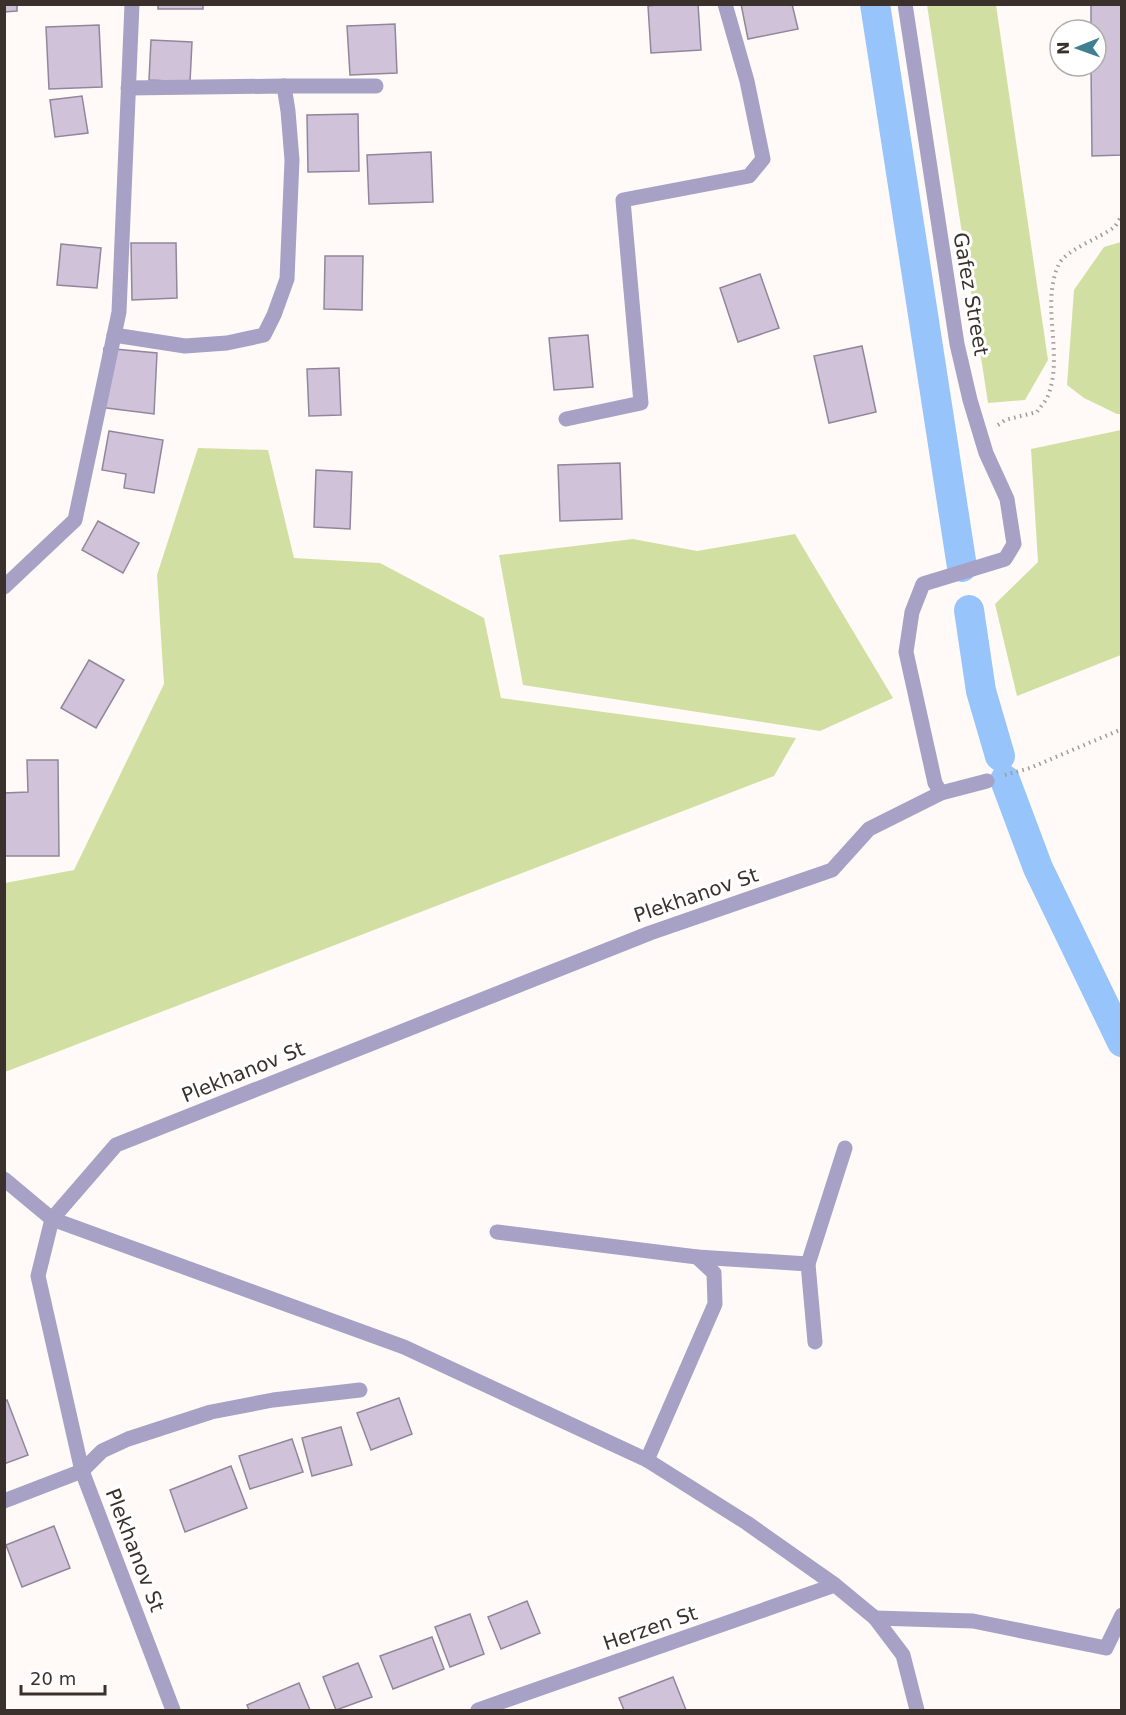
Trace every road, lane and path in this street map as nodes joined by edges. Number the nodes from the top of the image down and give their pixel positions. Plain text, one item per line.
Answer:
1 (132, 4) edge
2 (725, 4) edge
3 (905, 4) edge
4 (284, 86) junction
5 (376, 86) dead end
6 (128, 88) junction
7 (1122, 216) edge
8 (114, 335) junction
9 (566, 418) dead end
10 (986, 453) junction
11 (4, 587) edge
12 (1122, 729) edge
13 (1030, 768) dead end
14 (987, 781) dead end
15 (941, 793) junction
16 (845, 1148) dead end
17 (4, 1179) edge
18 (52, 1219) junction
19 (497, 1232) dead end
20 (697, 1257) junction
21 (808, 1264) junction
22 (815, 1342) dead end
23 (360, 1390) dead end
24 (647, 1460) junction
25 (82, 1471) junction
26 (4, 1502) edge
27 (835, 1585) junction
28 (1122, 1615) edge
29 (875, 1618) junction
30 (173, 1710) edge
31 (478, 1710) edge
32 (917, 1710) edge

1 - 6 street
2 - 9 street
3 - 10 street, Gafez Street
4 - 5 street
4 - 6 street
4 - 8 street
6 - 8 street
7 - 10 path
8 - 11 street
10 - 15 street, Gafez Street
12 - 13 path
14 - 15 street, Plekhanov St
15 - 18 street, Plekhanov St
16 - 21 street
17 - 18 street
18 - 24 street
18 - 25 street, Plekhanov St
19 - 20 street
20 - 21 street
20 - 24 street
21 - 22 street
23 - 25 street
24 - 27 street
25 - 26 street
25 - 30 street, Plekhanov St
27 - 29 street
27 - 31 street, Herzen St
28 - 29 street
29 - 32 street

